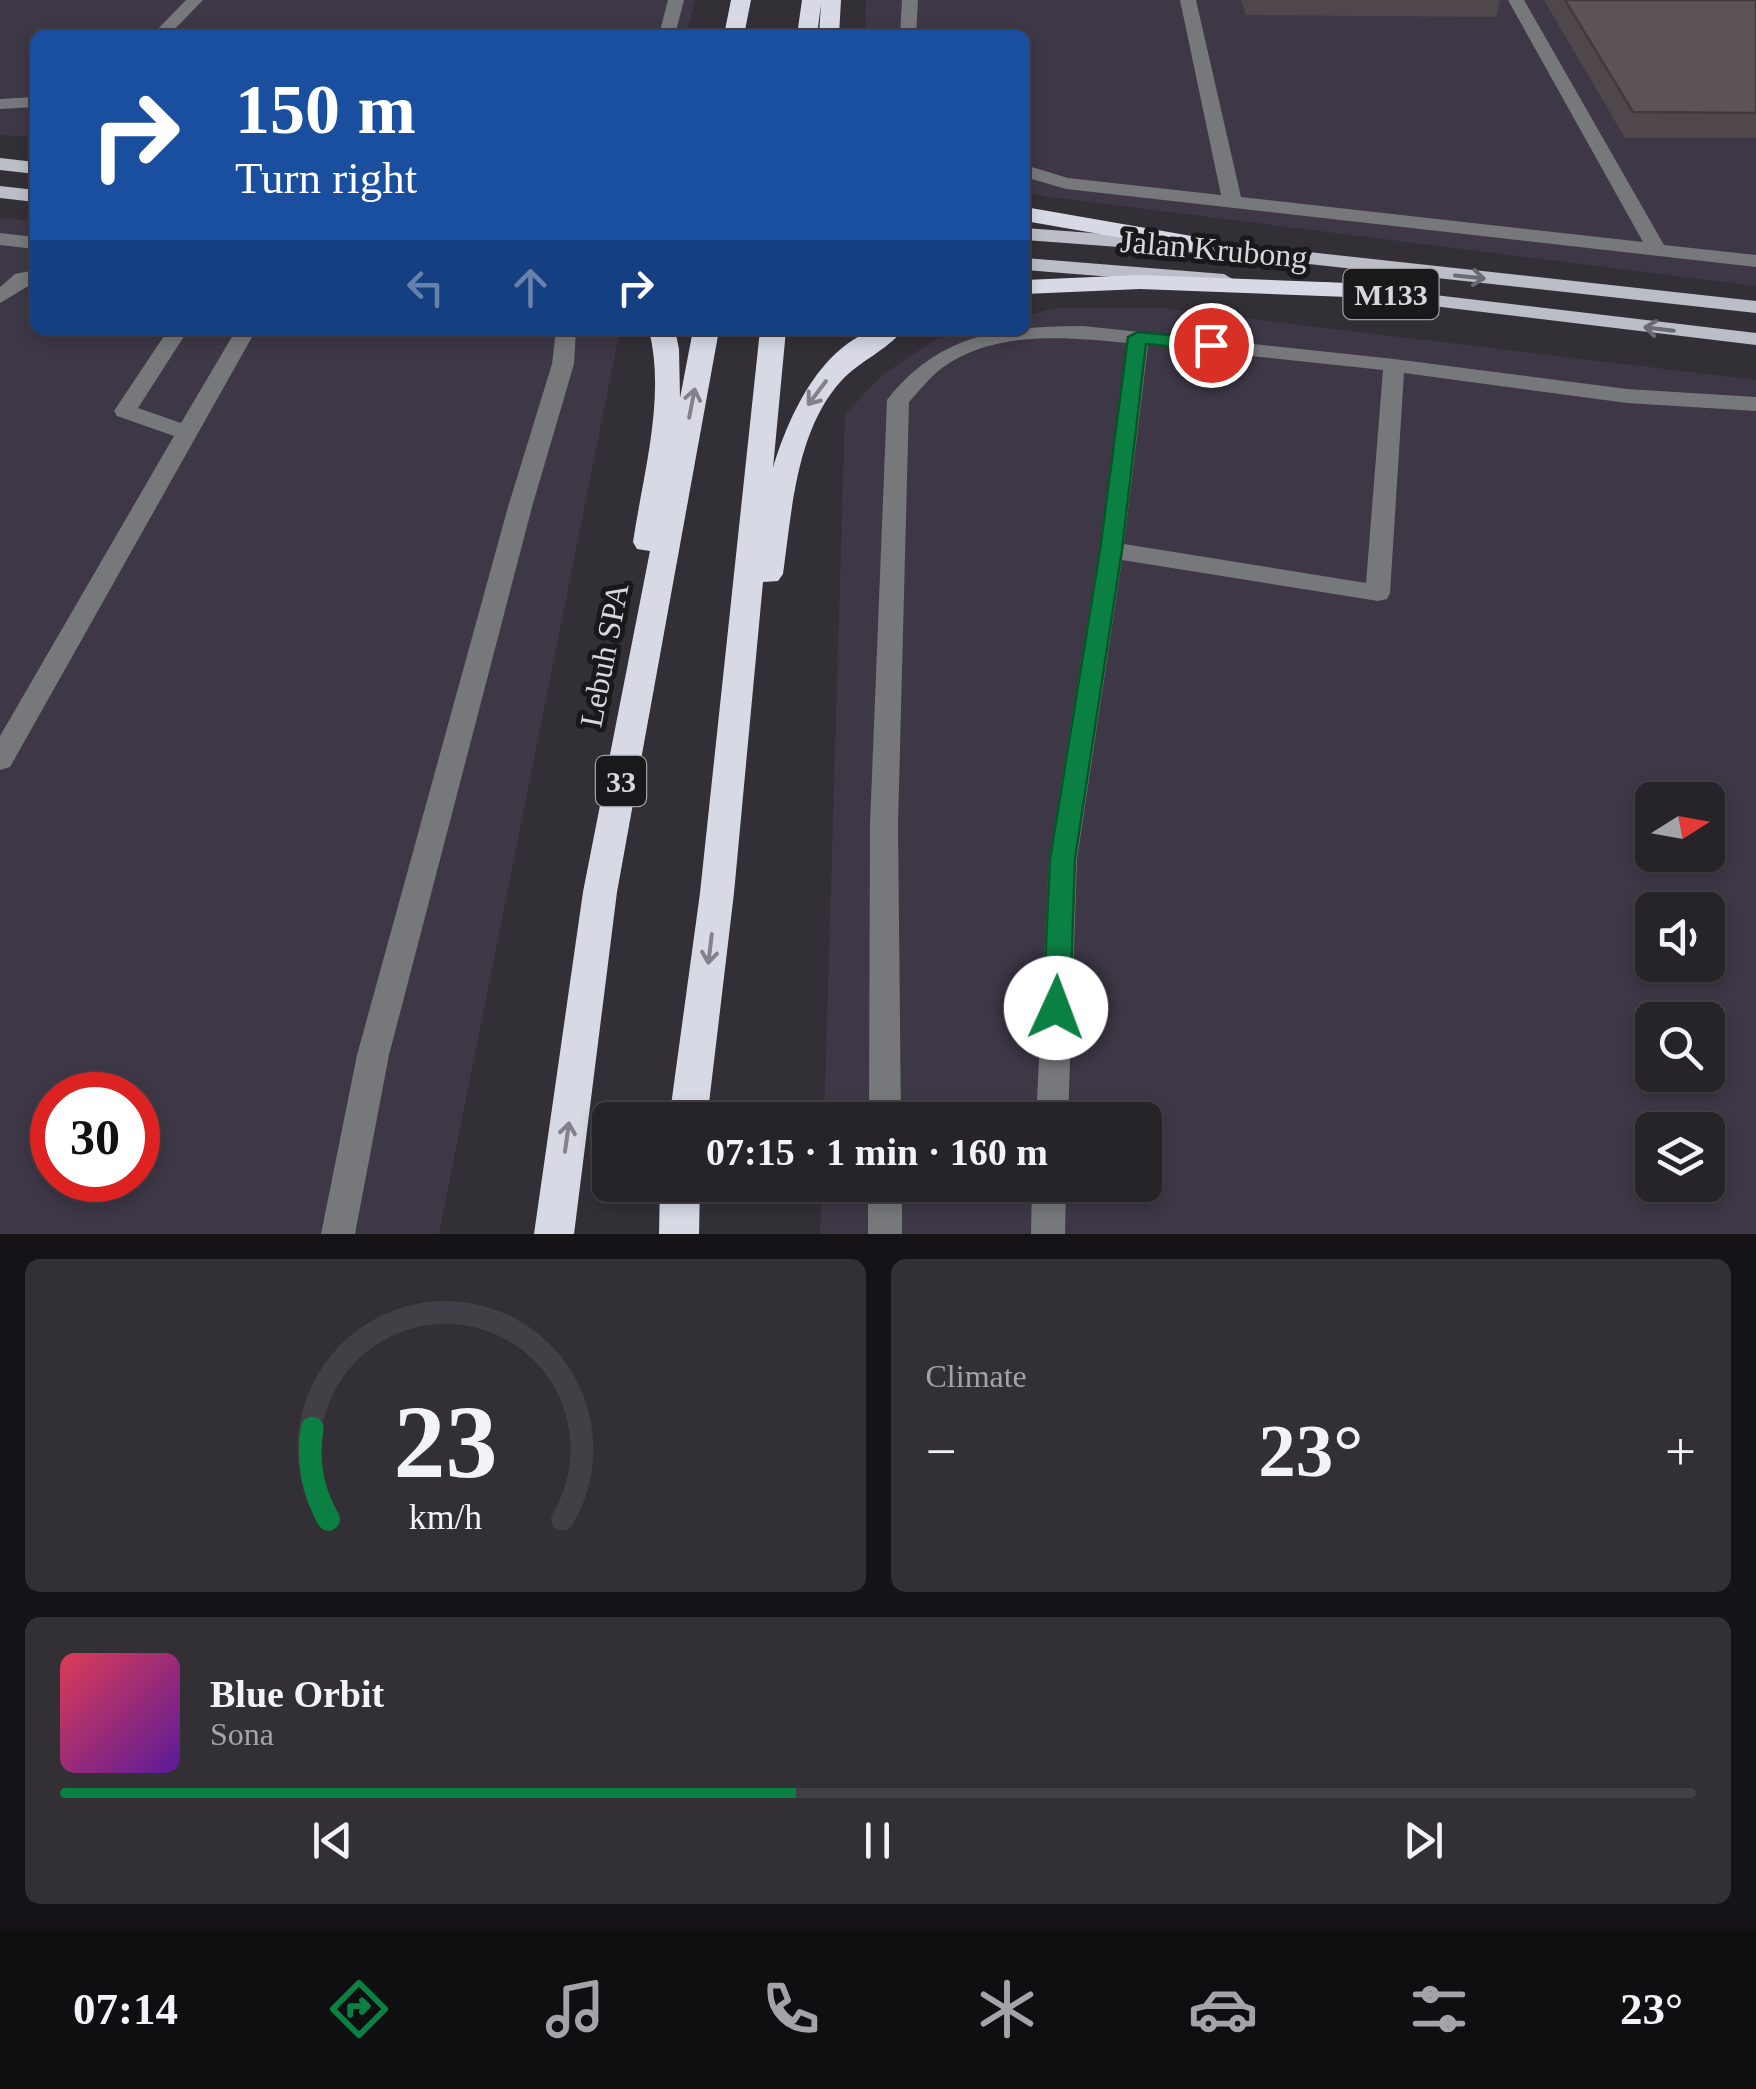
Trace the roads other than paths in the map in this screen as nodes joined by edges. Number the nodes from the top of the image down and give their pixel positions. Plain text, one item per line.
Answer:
1 (195, 0) edge
2 (676, 0) edge
3 (742, 0) edge
4 (759, 0) edge
5 (812, 0) edge
6 (831, 0) edge
7 (910, 0) edge
8 (1188, 0) edge
9 (1516, 0) edge
10 (165, 30) edge
11 (669, 30) edge
12 (735, 30) edge
13 (755, 30) edge
14 (808, 30) edge
15 (830, 30) edge
16 (908, 30) edge
17 (30, 102) edge
18 (0, 104) edge
19 (0, 164) edge
20 (30, 167) edge
21 (1030, 172) edge
22 (0, 192) edge
23 (30, 195) edge
24 (1232, 200) junction
25 (1030, 215) edge
26 (1030, 234) edge
27 (0, 239) edge
28 (30, 242) edge
29 (1657, 248) junction
30 (1226, 249) junction
31 (1756, 261) edge
32 (1030, 264) edge
33 (30, 277) edge
34 (1030, 287) edge
35 (1348, 290) junction
36 (0, 297) edge
37 (1756, 307) edge
38 (1030, 332) edge
39 (175, 335) edge
40 (243, 335) edge
41 (566, 335) edge
42 (664, 335) edge
43 (705, 335) edge
44 (773, 335) edge
45 (881, 335) edge
46 (1018, 335) edge
47 (1138, 337) junction
48 (1756, 339) edge
49 (1394, 364) junction
50 (1756, 404) edge
51 (184, 432) junction
52 (1111, 550) junction
53 (0, 760) edge
54 (600, 892) junction
55 (717, 893) junction
56 (690, 1102) edge
57 (884, 1102) edge
58 (1053, 1102) edge
59 (680, 1202) edge
60 (885, 1202) edge
61 (1049, 1202) edge
62 (338, 1234) edge
63 (554, 1234) edge
64 (680, 1234) edge
65 (886, 1234) edge
66 (1048, 1234) edge

1 - 10 street
2 - 11 street
3 - 12 highway
4 - 13 highway
5 - 14 highway
6 - 15 highway
7 - 16 street
8 - 24 street
9 - 29 street
17 - 18 street
19 - 20 main road
21 - 24 street
22 - 23 main road
24 - 29 street
25 - 30 highway
26 - 30 main road, Jalan Krubong / M133
27 - 28 street
29 - 31 street
30 -> 37 main road, Jalan Krubong / M133
32 - 35 main road, Jalan Krubong / M133
33 - 36 street
34 - 35 highway
48 -> 35 main road, Jalan Krubong / M133
38 - 47 street
39 - 51 street
40 - 51 street
41 - 62 street
42 - 54 highway
54 -> 43 highway, Lebuh SPA / 33
44 - 55 highway
45 -> 55 highway
46 - 57 street
47 - 49 street
47 - 52 street
49 - 50 street
49 - 52 street
51 - 53 street
52 - 58 street
63 -> 54 highway, Lebuh SPA / 33
55 -> 56 highway
59 - 64 highway
60 - 65 street
61 - 66 street

